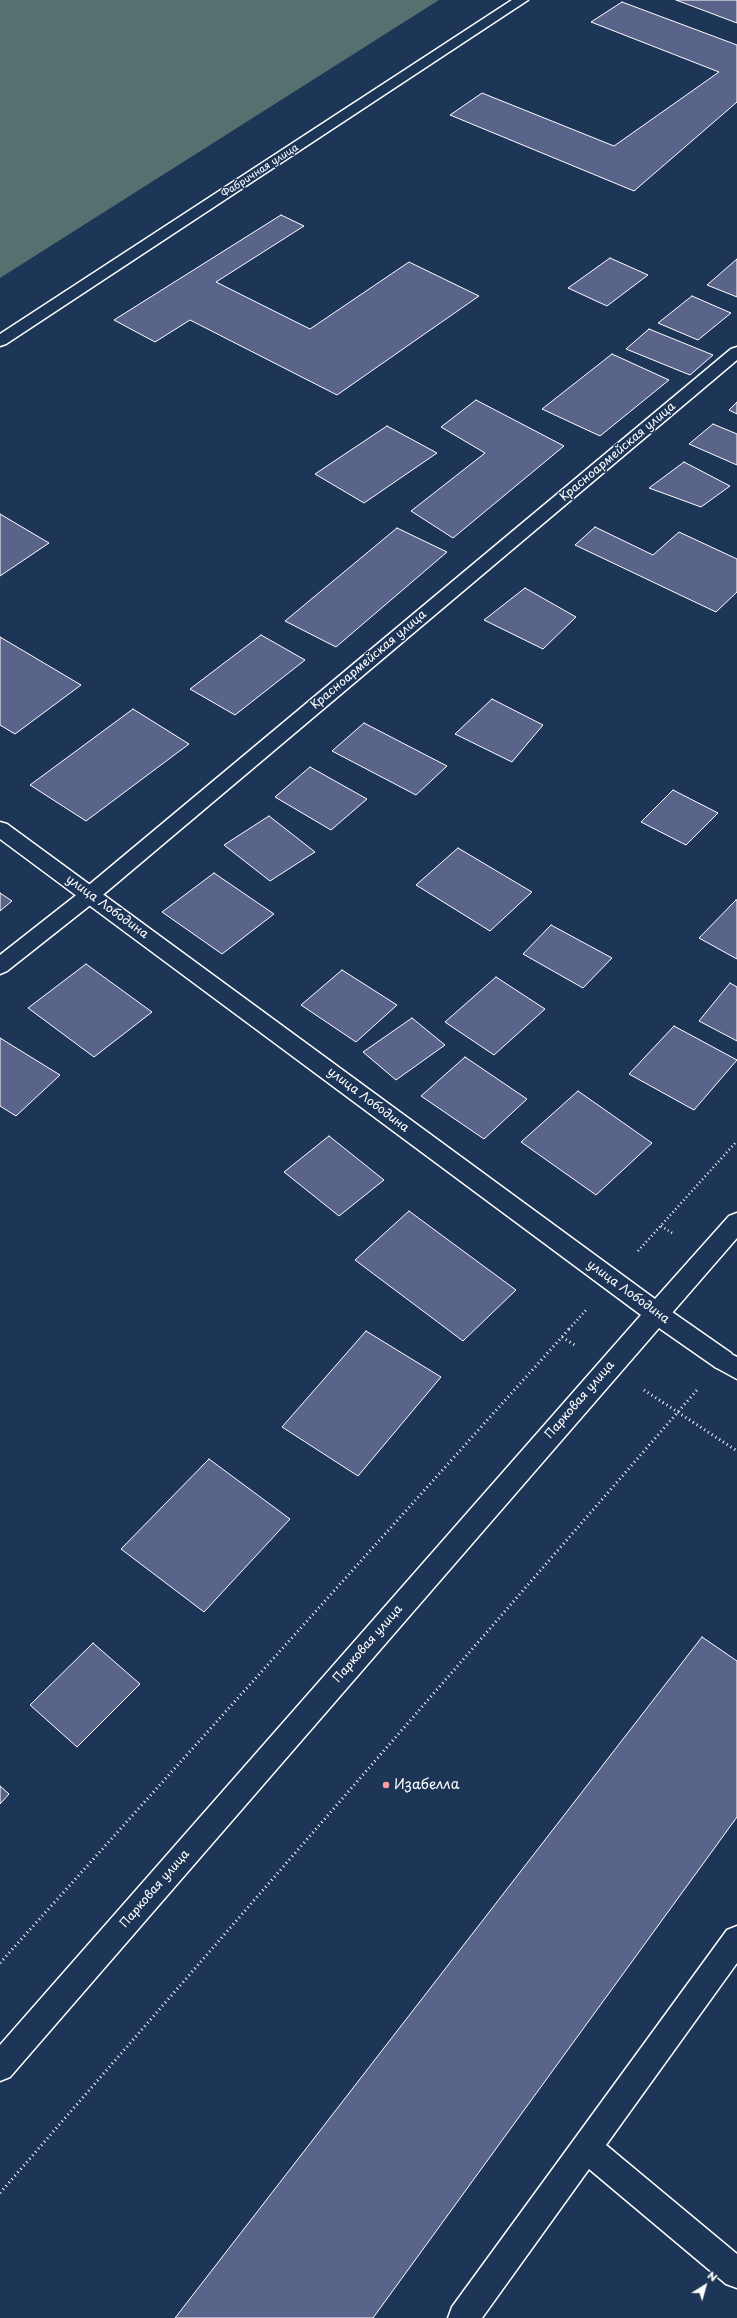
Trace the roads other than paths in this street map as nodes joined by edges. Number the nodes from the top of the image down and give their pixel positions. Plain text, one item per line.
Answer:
1 (521, 0) edge
2 (0, 341) edge
3 (737, 352) edge
4 (0, 829) edge
5 (91, 894) junction
6 (0, 966) edge
7 (737, 1222) edge
8 (657, 1314) junction
9 (730, 1364) edge
10 (737, 1940) edge
11 (0, 2067) edge
12 (586, 2148) junction
13 (737, 2273) edge
14 (463, 2318) edge

1 - 2 street, Фабричная улица
3 - 5 street, Красноармейская улица
4 - 5 street, улица Лободина
5 - 6 street, Красноармейская улица
5 - 8 street, улица Лободина
7 - 8 street, Парковая улица
8 - 9 street, улица Лободина
8 - 11 street, Парковая улица
10 - 12 street
12 - 13 street
12 - 14 street

